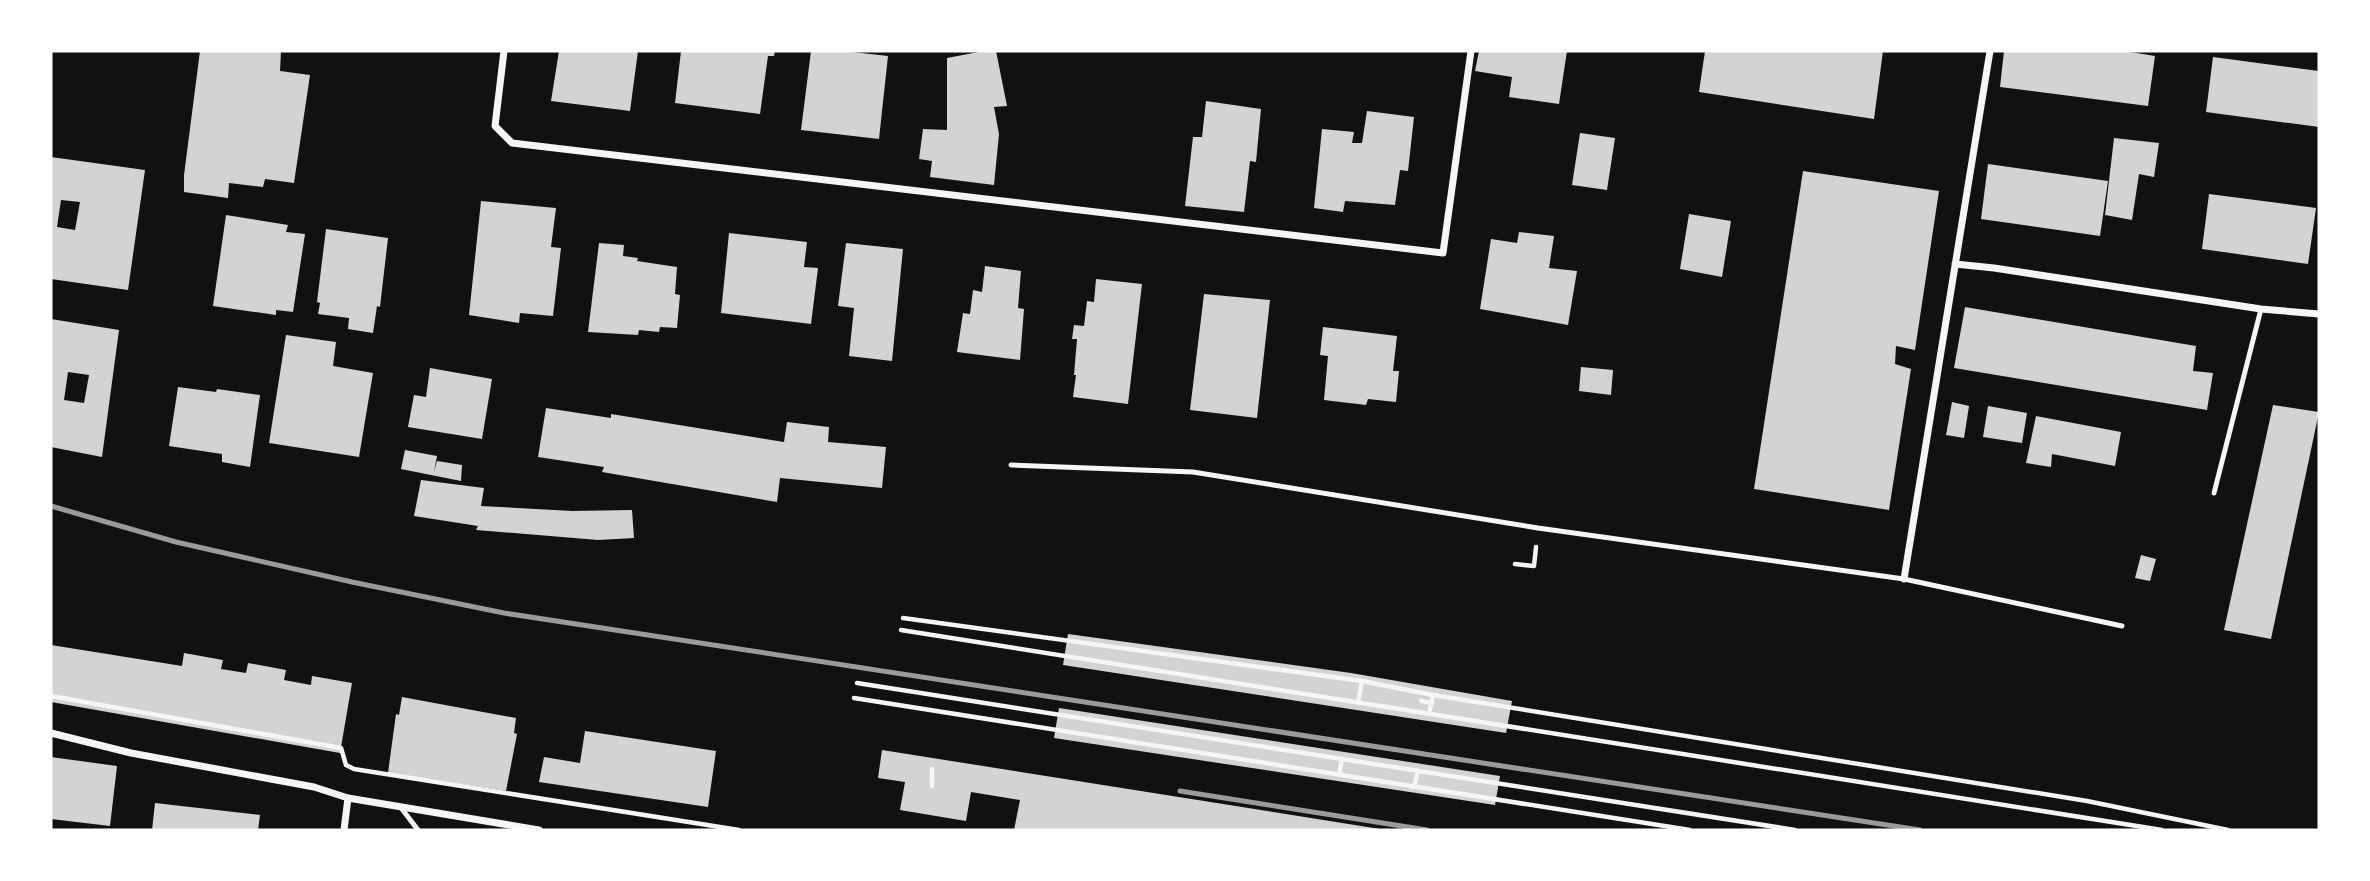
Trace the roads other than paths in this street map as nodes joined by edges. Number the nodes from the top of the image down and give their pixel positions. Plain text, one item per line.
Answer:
1 (504, 51) edge
2 (1471, 51) edge
3 (1990, 51) edge
4 (1955, 264) junction
5 (2261, 309) junction
6 (2319, 314) edge
7 (1011, 465) dead end
8 (2214, 493) dead end
9 (1904, 579) junction
10 (2122, 626) dead end
11 (51, 733) edge
12 (348, 798) junction
13 (402, 809) junction
14 (344, 830) edge
15 (418, 830) edge
16 (539, 830) edge

1 - 2 street
3 - 4 street
4 - 5 street
4 - 9 street
5 - 6 street
5 - 8 lane
7 - 9 lane
9 - 10 lane
11 - 12 street
12 - 13 street
12 - 14 street
13 - 15 lane
13 - 16 street

